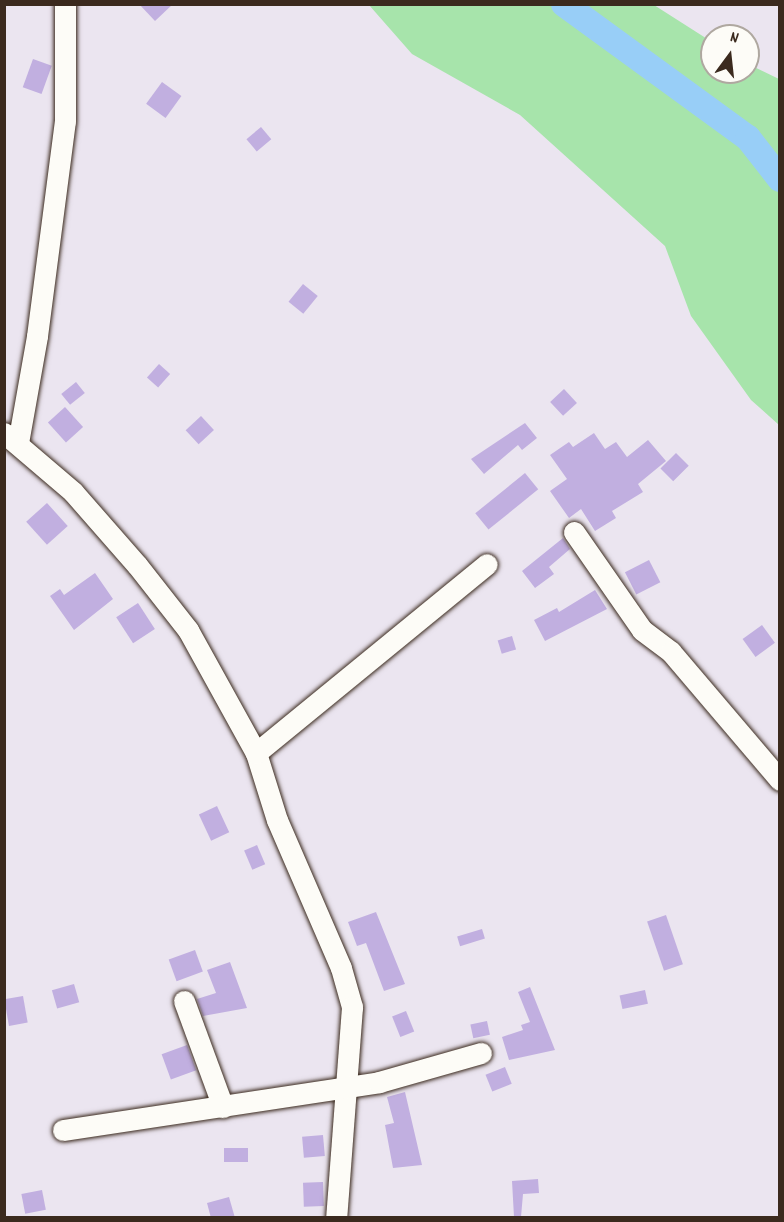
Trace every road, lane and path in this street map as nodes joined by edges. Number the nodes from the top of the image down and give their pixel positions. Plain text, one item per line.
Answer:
1 (65, 4) edge
2 (9, 440) edge
3 (574, 532) dead end
4 (487, 564) dead end
5 (256, 753) junction
6 (780, 780) edge
7 (183, 1001) dead end
8 (481, 1053) dead end
9 (346, 1088) junction
10 (224, 1107) junction
11 (63, 1130) dead end
12 (336, 1218) edge

1 - 2 street
2 - 5 street
3 - 6 street
4 - 5 street
5 - 9 street
7 - 10 street
8 - 9 street
9 - 10 street
9 - 12 street
10 - 11 street

